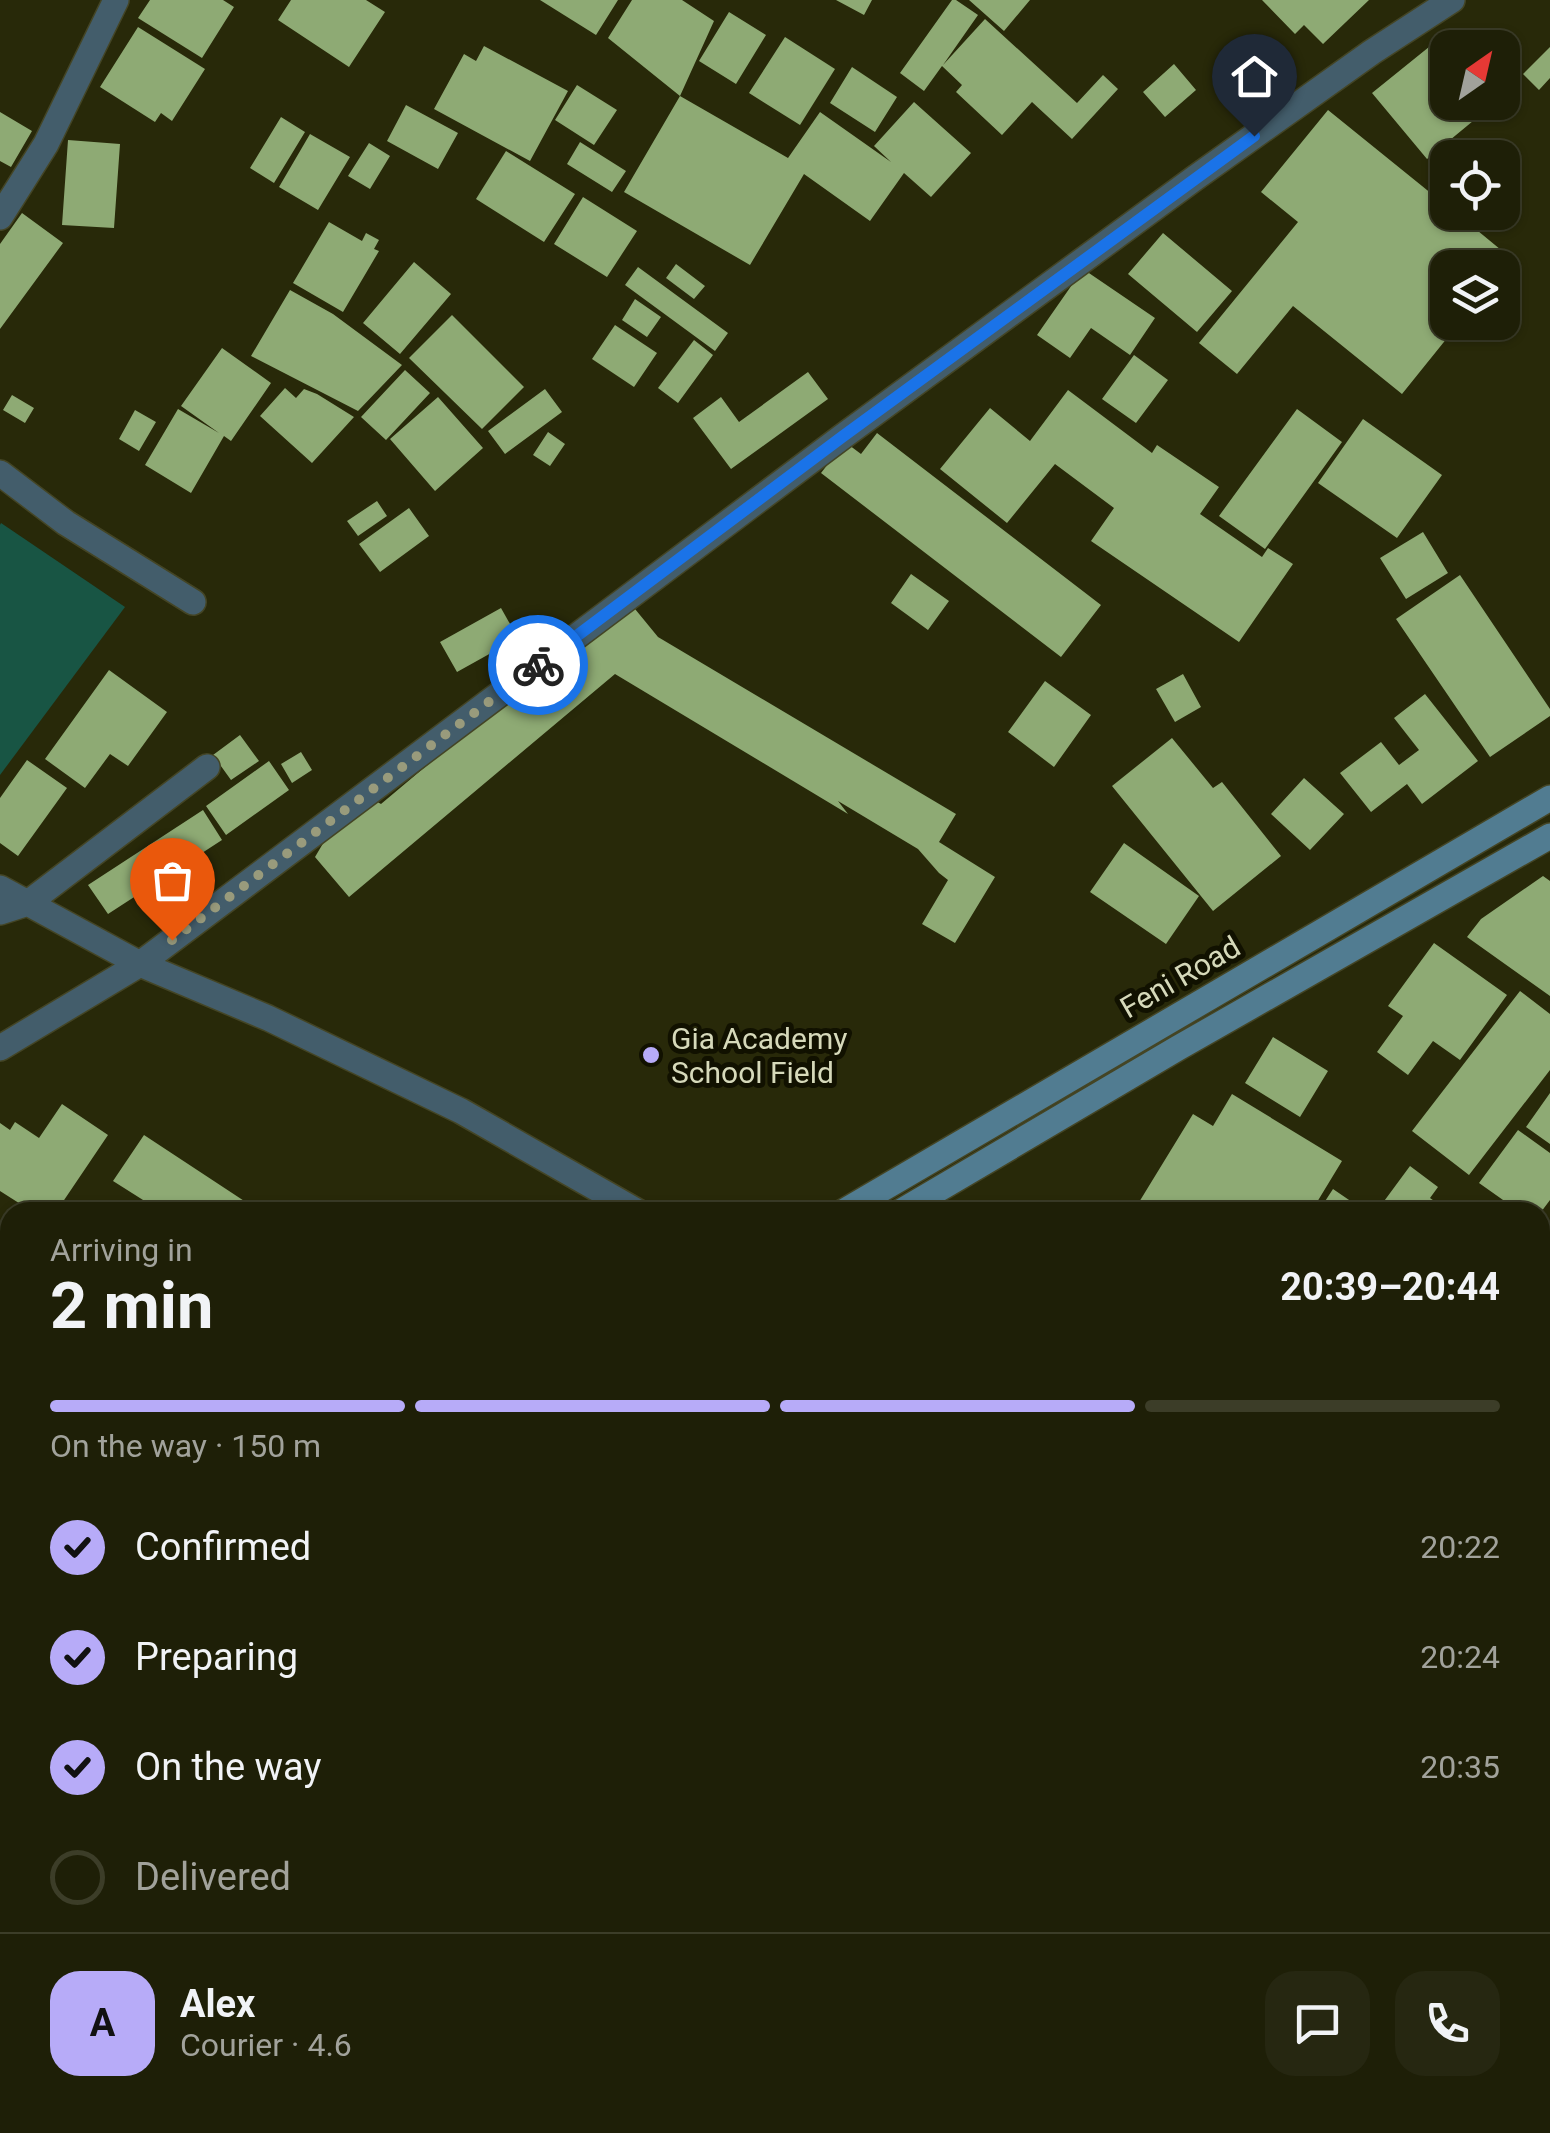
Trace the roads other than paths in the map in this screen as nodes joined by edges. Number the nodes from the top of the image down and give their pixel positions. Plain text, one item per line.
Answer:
1 (116, 0) edge
2 (1452, 0) edge
3 (0, 217) edge
4 (0, 473) edge
5 (193, 602) dead end
6 (207, 767) dead end
7 (1550, 798) edge
8 (1550, 836) edge
9 (0, 888) edge
10 (28, 904) junction
11 (0, 912) edge
12 (140, 964) junction
13 (0, 1048) edge
14 (620, 1202) edge
15 (860, 1202) edge
16 (917, 1202) edge

1 - 3 street
2 - 12 street
4 - 5 street
6 - 10 street
7 - 15 main road, Feni Road
8 - 16 main road
9 - 10 street
10 - 11 street
10 - 12 street
12 - 13 street
12 - 14 street

